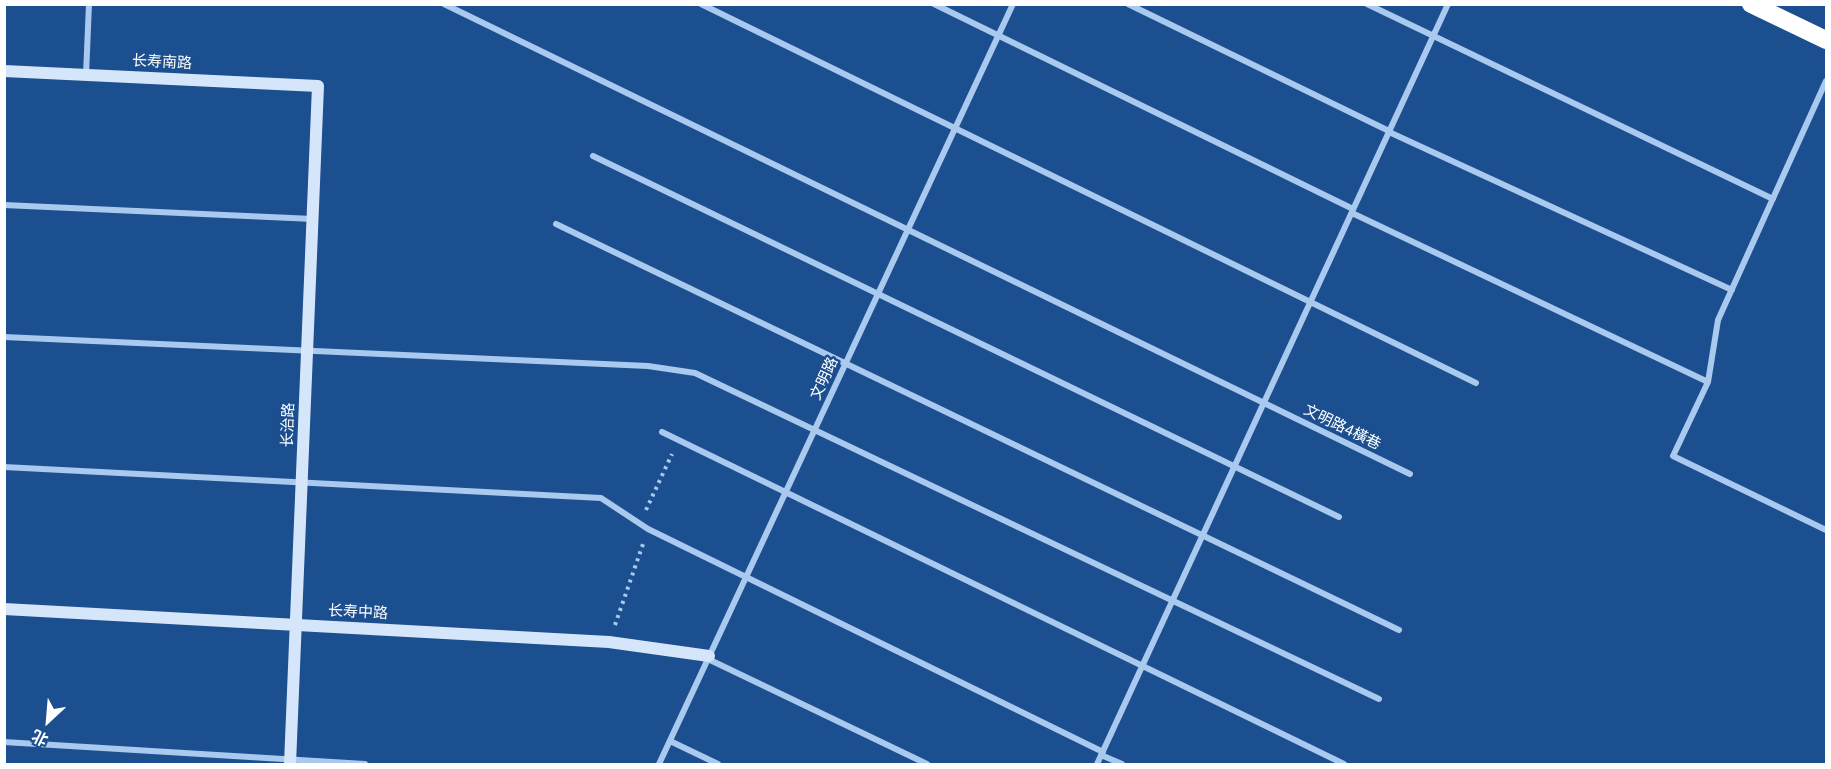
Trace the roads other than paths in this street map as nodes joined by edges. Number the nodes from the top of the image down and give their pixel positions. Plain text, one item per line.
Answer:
1 (89, 4) edge
2 (444, 4) edge
3 (701, 4) edge
4 (934, 4) edge
5 (1013, 4) edge
6 (1128, 4) edge
7 (1367, 4) edge
8 (1448, 4) edge
9 (1751, 4) edge
10 (999, 36) junction
11 (1433, 36) junction
12 (1827, 40) edge
13 (4, 70) edge
14 (87, 75) junction
15 (1827, 81) edge
16 (318, 86) joint
17 (955, 128) junction
18 (1389, 132) junction
19 (593, 156) dead end
20 (1773, 199) junction
21 (4, 205) edge
22 (1352, 211) junction
23 (313, 219) junction
24 (556, 224) dead end
25 (908, 231) junction
26 (1731, 290) junction
27 (878, 294) junction
28 (1310, 303) junction
29 (4, 337) edge
30 (307, 351) junction
31 (846, 364) junction
32 (1708, 382) junction
33 (1476, 383) dead end
34 (1263, 404) junction
35 (815, 430) junction
36 (662, 432) dead end
37 (4, 467) edge
38 (1235, 467) junction
39 (1410, 474) dead end
40 (302, 483) junction
41 (786, 493) junction
42 (1339, 517) dead end
43 (1827, 530) edge
44 (1203, 535) junction
45 (747, 576) junction
46 (1173, 600) junction
47 (4, 609) edge
48 (296, 625) junction
49 (1399, 630) dead end
50 (709, 657) junction
51 (1143, 666) junction
52 (1379, 699) dead end
53 (670, 741) junction
54 (4, 742) edge
55 (1102, 754) junction
56 (290, 762) edge
57 (365, 765) edge
58 (659, 765) edge
59 (718, 765) edge
60 (927, 765) edge
61 (1097, 765) edge
62 (1122, 765) edge
63 (1344, 765) edge

1 - 14 street
2 - 25 street, 文明路4橫巷
3 - 17 street
4 - 10 street
5 - 10 street, 文明路
6 - 18 street
7 - 11 street
8 - 11 street
9 - 12 highway
10 - 17 street, 文明路
10 - 22 street
11 - 18 street
11 - 20 street
13 - 14 street, 长寿南路
14 - 16 street, 长寿南路
15 - 20 street
16 - 23 street, 长治路
17 - 25 street, 文明路
17 - 28 street
18 - 22 street
18 - 26 street
19 - 27 street
20 - 26 street
21 - 23 street
22 - 28 street
22 - 32 street
23 - 30 street, 长治路
24 - 31 street
25 - 27 street, 文明路
25 - 34 street, 文明路4橫巷
26 - 32 street
27 - 31 street, 文明路
27 - 38 street
28 - 33 street
28 - 34 street
29 - 30 street
30 - 35 street
30 - 40 street, 长治路
31 - 35 street, 文明路
31 - 44 street
32 - 43 street
34 - 38 street
34 - 39 street, 文明路4橫巷
35 - 41 street, 文明路
35 - 46 street
36 - 41 street
37 - 40 street
38 - 42 street
38 - 44 street
40 - 45 street
40 - 48 street, 长治路
41 - 45 street, 文明路
41 - 51 street
44 - 46 street
44 - 49 street
45 - 50 street, 文明路
45 - 55 street
46 - 51 street
46 - 52 street
47 - 48 street, 长寿中路
48 - 50 street, 长寿中路
48 - 56 street, 长治路
50 - 53 street, 文明路
50 - 60 street
51 - 55 street
51 - 63 street
53 - 58 street, 文明路
53 - 59 street
54 - 56 street
55 - 61 street
55 - 62 street
56 - 57 street

